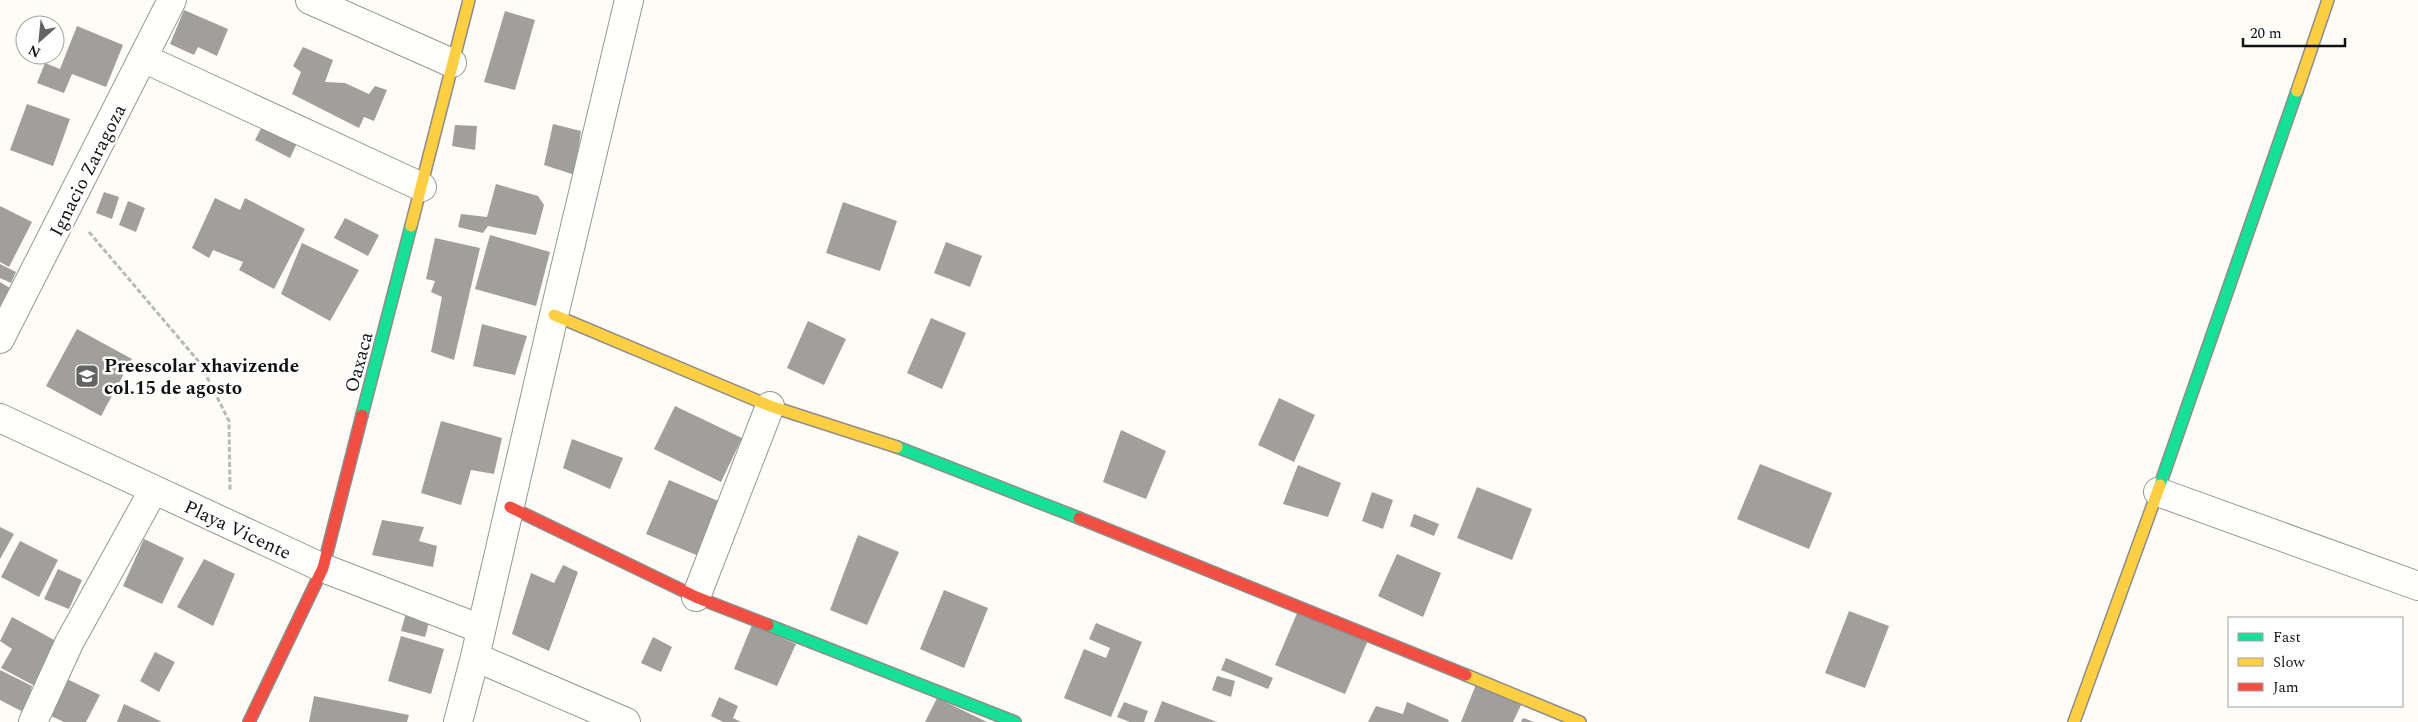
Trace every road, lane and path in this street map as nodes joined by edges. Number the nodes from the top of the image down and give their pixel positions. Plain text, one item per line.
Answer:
1 (172, 0) edge
2 (310, 0) edge
3 (469, 0) edge
4 (629, 0) edge
5 (2328, 0) edge
6 (142, 58) junction
7 (452, 63) junction
8 (422, 187) junction
9 (68, 207) junction
10 (554, 315) junction
11 (0, 339) edge
12 (770, 406) junction
13 (0, 418) edge
14 (153, 490) junction
15 (2158, 492) junction
16 (510, 507) junction
17 (230, 523) junction
18 (323, 568) junction
19 (2418, 586) edge
20 (696, 598) junction
21 (481, 629) junction
22 (476, 657) junction
23 (33, 722) edge
24 (249, 722) edge
25 (458, 722) edge
26 (626, 722) edge
27 (1015, 722) edge
28 (1580, 722) edge
29 (2074, 722) edge

1 - 6 street, Ignacio Zaragoza
2 - 7 street
3 - 7 street, Oaxaca
4 - 10 street
5 - 15 street
6 - 8 street
6 - 9 street, Ignacio Zaragoza
7 - 8 street, Oaxaca
8 - 18 street, Oaxaca
9 - 11 street, Ignacio Zaragoza
9 - 17 path
10 - 12 street
10 - 16 street
12 - 20 street
12 - 28 street
13 - 14 street, Playa Vicente
14 - 17 street, Playa Vicente
14 - 23 street
15 - 19 street
15 - 29 street
16 - 20 street
16 - 21 street
17 - 18 street, Playa Vicente
18 - 21 street, Playa Vicente
18 - 24 street, Oaxaca
20 - 27 street
21 - 22 street
22 - 25 street
22 - 26 street

